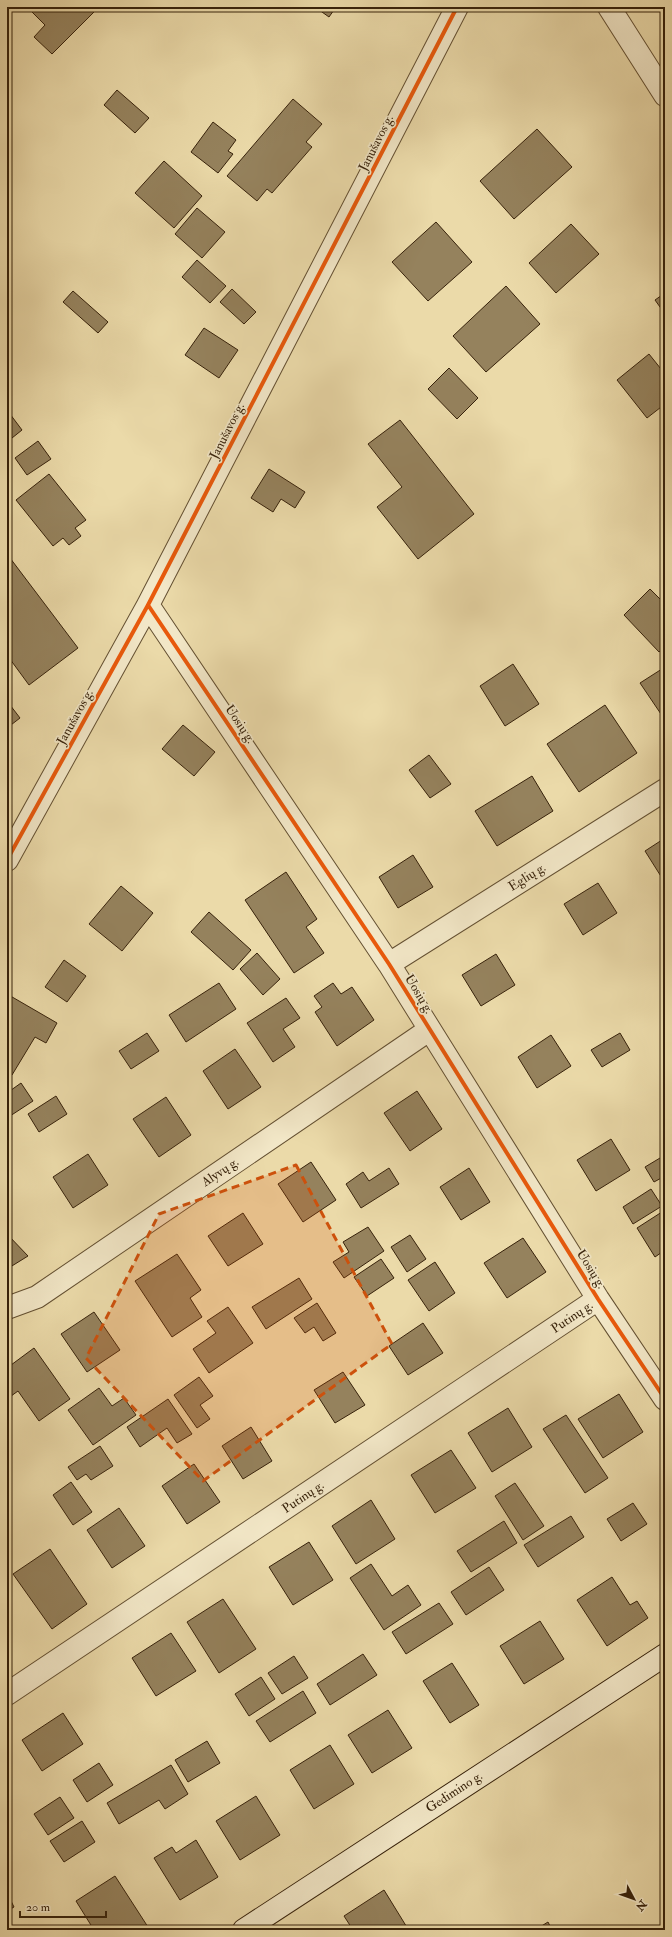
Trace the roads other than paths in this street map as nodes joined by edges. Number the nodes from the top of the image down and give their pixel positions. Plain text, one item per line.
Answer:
1 (457, 7) edge
2 (609, 7) edge
3 (665, 95) edge
4 (148, 605) junction
5 (665, 790) edge
6 (7, 860) edge
7 (389, 964) junction
8 (430, 1030) junction
9 (598, 1299) junction
10 (7, 1308) edge
11 (665, 1399) edge
12 (665, 1655) edge
13 (7, 1694) edge
14 (244, 1930) edge

1 - 4 street, Janušavos g.
2 - 3 street
4 - 6 street, Janušavos g.
4 - 7 street, Uosių g.
5 - 7 street, Eglių g.
7 - 8 street, Uosių g.
8 - 9 street, Uosių g.
8 - 10 street, Alyvų g.
9 - 11 street, Uosių g.
9 - 13 street, Putinų g.
12 - 14 street, Gedimino g.

